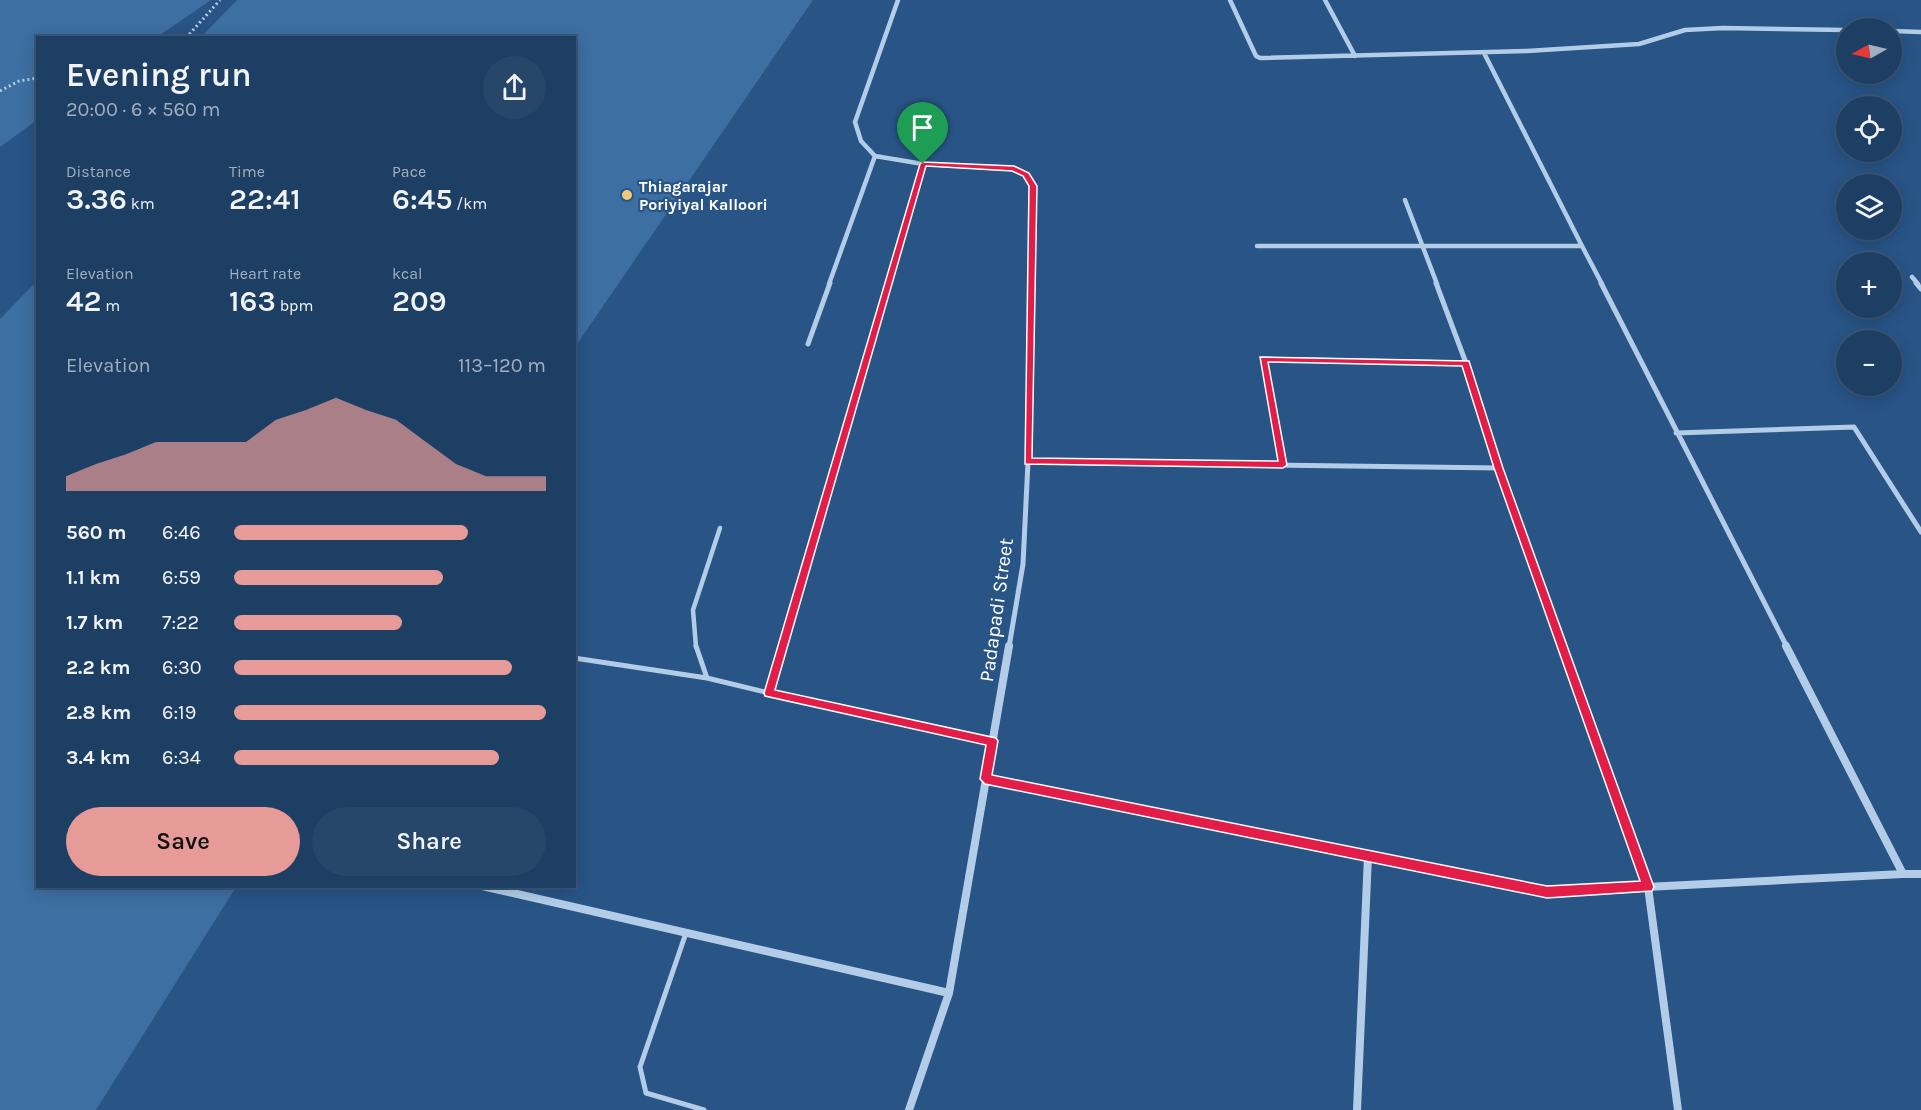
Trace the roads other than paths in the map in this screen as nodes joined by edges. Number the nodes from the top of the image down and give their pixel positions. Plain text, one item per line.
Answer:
1 (898, 0) edge
2 (1230, 0) edge
3 (1325, 0) edge
4 (1836, 30) edge
5 (1902, 31) edge
6 (1921, 32) edge
7 (1484, 52) junction
8 (1355, 56) junction
9 (875, 156) junction
10 (923, 164) junction
11 (1405, 200) dead end
12 (1257, 246) dead end
13 (1582, 246) junction
14 (1421, 247) junction
15 (1912, 277) dead end
16 (1921, 289) edge
17 (808, 344) dead end
18 (1466, 363) junction
19 (1676, 433) junction
20 (1028, 462) junction
21 (1283, 465) junction
22 (1499, 468) junction
23 (720, 528) dead end
24 (1921, 532) edge
25 (576, 658) edge
26 (707, 678) junction
27 (769, 693) junction
28 (992, 741) junction
29 (985, 779) junction
30 (1368, 856) junction
31 (1903, 874) junction
32 (1921, 874) edge
33 (1648, 887) junction
34 (491, 888) edge
35 (687, 933) junction
36 (950, 993) junction
37 (704, 1110) edge
38 (909, 1110) edge
39 (1357, 1110) edge
40 (1678, 1110) edge

1 - 9 street
2 - 8 street
3 - 8 street
4 - 7 street
5 - 6 street
7 - 8 street
7 - 13 street
9 - 10 street, Padapadi Street
9 - 17 street
10 - 20 street, Padapadi Street
10 - 27 street
11 - 14 street
12 - 14 street
13 - 14 street
13 - 19 street
14 - 18 street
15 - 16 street
18 - 21 street
18 - 22 street
19 - 24 street
19 - 31 street
20 - 21 street
20 - 28 street, Padapadi Street
21 - 22 street
22 - 33 street
23 - 26 lane
25 - 26 lane
26 - 27 lane
27 - 28 street
28 - 29 street, Padapadi Street
29 - 30 street
29 - 36 street, Padapadi Street
30 - 33 street
30 - 39 street
31 - 32 street
31 - 33 street
33 - 40 street
34 - 35 street
35 - 36 street
35 - 37 lane
36 - 38 street, Padapadi Street

